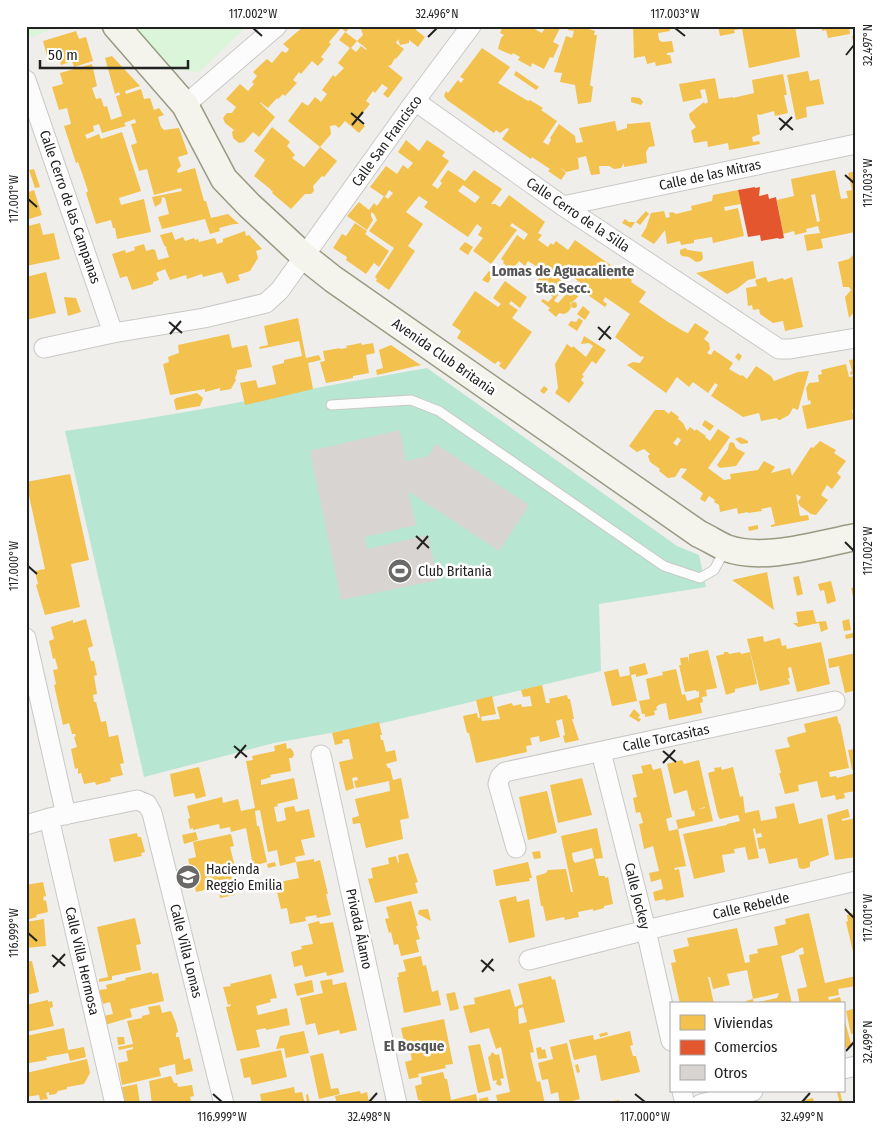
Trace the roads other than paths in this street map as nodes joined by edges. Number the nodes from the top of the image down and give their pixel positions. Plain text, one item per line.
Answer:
1 (116, 26) edge
2 (277, 26) edge
3 (471, 26) edge
4 (26, 80) edge
5 (415, 102) junction
6 (185, 105) junction
7 (856, 144) edge
8 (563, 206) junction
9 (304, 256) junction
10 (113, 333) junction
11 (856, 338) edge
12 (44, 348) dead end
13 (331, 405) dead end
14 (856, 537) edge
15 (726, 548) junction
16 (26, 638) edge
17 (835, 701) dead end
18 (601, 752) junction
19 (321, 755) dead end
20 (57, 816) junction
21 (26, 824) edge
22 (516, 848) dead end
23 (856, 881) edge
24 (646, 930) junction
25 (529, 960) dead end
26 (670, 1037) edge
27 (749, 1092) edge
28 (115, 1104) edge
29 (224, 1104) edge
30 (397, 1104) edge
31 (701, 1104) edge

1 - 6 main road, Avenida Club Britania
2 - 6 street
3 - 5 street, Calle San Francisco
4 - 10 street, Calle Cerro de las Campanas
5 - 8 street, Calle Cerro de la Silla
5 - 9 street, Calle San Francisco
6 - 9 main road, Avenida Club Britania
7 - 8 street, Calle de las Mitras
8 - 11 street, Calle Cerro de la Silla
9 - 10 street, Calle San Francisco
9 - 15 main road, Avenida Club Britania
10 - 12 street, Calle San Francisco
13 - 15 lane
14 - 15 main road, Avenida Club Britania
16 - 20 street, Calle Villa Hermosa
17 - 18 street, Calle Torcasitas
18 - 22 street, Calle Torcasitas
18 - 24 street, Calle Jockey
19 - 30 street, Privada Álamo
20 - 21 street, Calle Villa Lomas
20 - 28 street, Calle Villa Hermosa
20 - 29 street, Calle Villa Lomas
23 - 24 street, Calle Rebelde
24 - 25 street, Calle Rebelde
24 - 26 street, Calle Jockey
27 - 31 street

